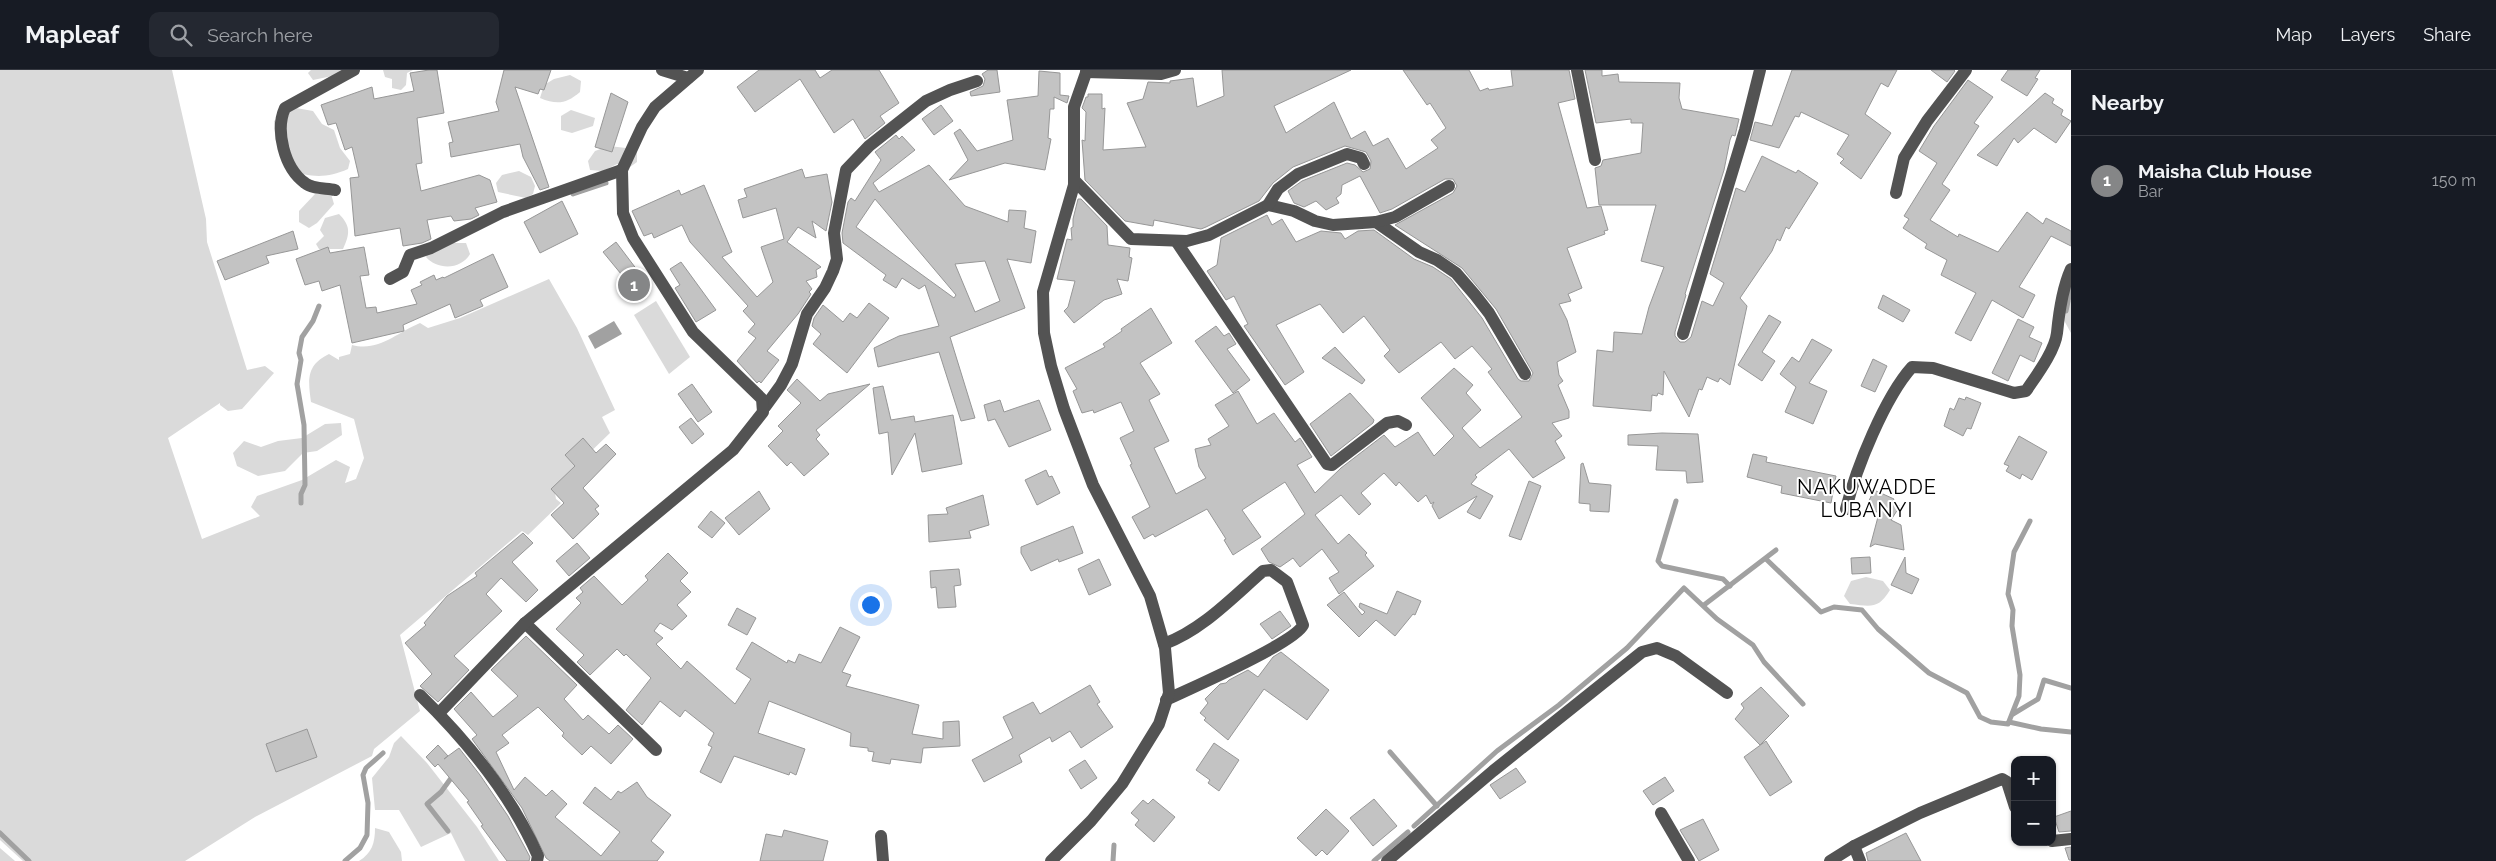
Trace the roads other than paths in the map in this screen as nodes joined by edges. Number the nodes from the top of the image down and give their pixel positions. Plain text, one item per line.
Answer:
1 (354, 70) edge
2 (662, 70) edge
3 (1175, 70) edge
4 (1577, 70) edge
5 (1760, 70) edge
6 (1966, 70) edge
7 (1086, 71) edge
8 (693, 74) edge
9 (977, 81) dead end
10 (1595, 160) dead end
11 (1364, 164) dead end
12 (622, 170) junction
13 (1074, 180) junction
14 (1449, 186) dead end
15 (335, 190) dead end
16 (1896, 193) dead end
17 (1268, 204) junction
18 (1376, 222) junction
19 (1176, 241) junction
20 (2071, 269) edge
21 (390, 280) dead end
22 (1683, 334) dead end
23 (1525, 374) dead end
24 (764, 407) junction
25 (1406, 425) dead end
26 (1846, 509) dead end
27 (524, 623) junction
28 (1164, 644) junction
29 (1727, 693) dead end
30 (420, 695) dead end
31 (1166, 700) junction
32 (438, 713) junction
33 (656, 750) dead end
34 (2013, 801) edge
35 (1661, 813) dead end
36 (881, 836) dead end
37 (2071, 839) edge
38 (2056, 841) edge
39 (1854, 846) junction
40 (537, 861) edge
41 (883, 861) edge
42 (1051, 861) edge
43 (1387, 861) edge
44 (1689, 861) edge
45 (1830, 861) edge
46 (1860, 861) edge

1 - 15 street
2 - 8 street
3 - 7 street
4 - 10 street
5 - 22 street
6 - 16 street
7 - 13 street
8 - 12 street
9 - 24 street
11 - 17 street
12 - 21 street
12 - 24 street
13 - 19 street
13 - 28 street
14 - 18 street
17 - 18 street
17 - 19 street
18 - 23 street
19 - 25 street
20 - 26 street
24 - 27 street
27 - 32 street
27 - 33 street
28 - 31 street
28 - 31 street
29 - 43 street
30 - 32 street
31 - 42 street
32 - 40 street
34 - 39 street
35 - 44 street
36 - 41 street
37 - 38 street
39 - 45 street
39 - 46 street

